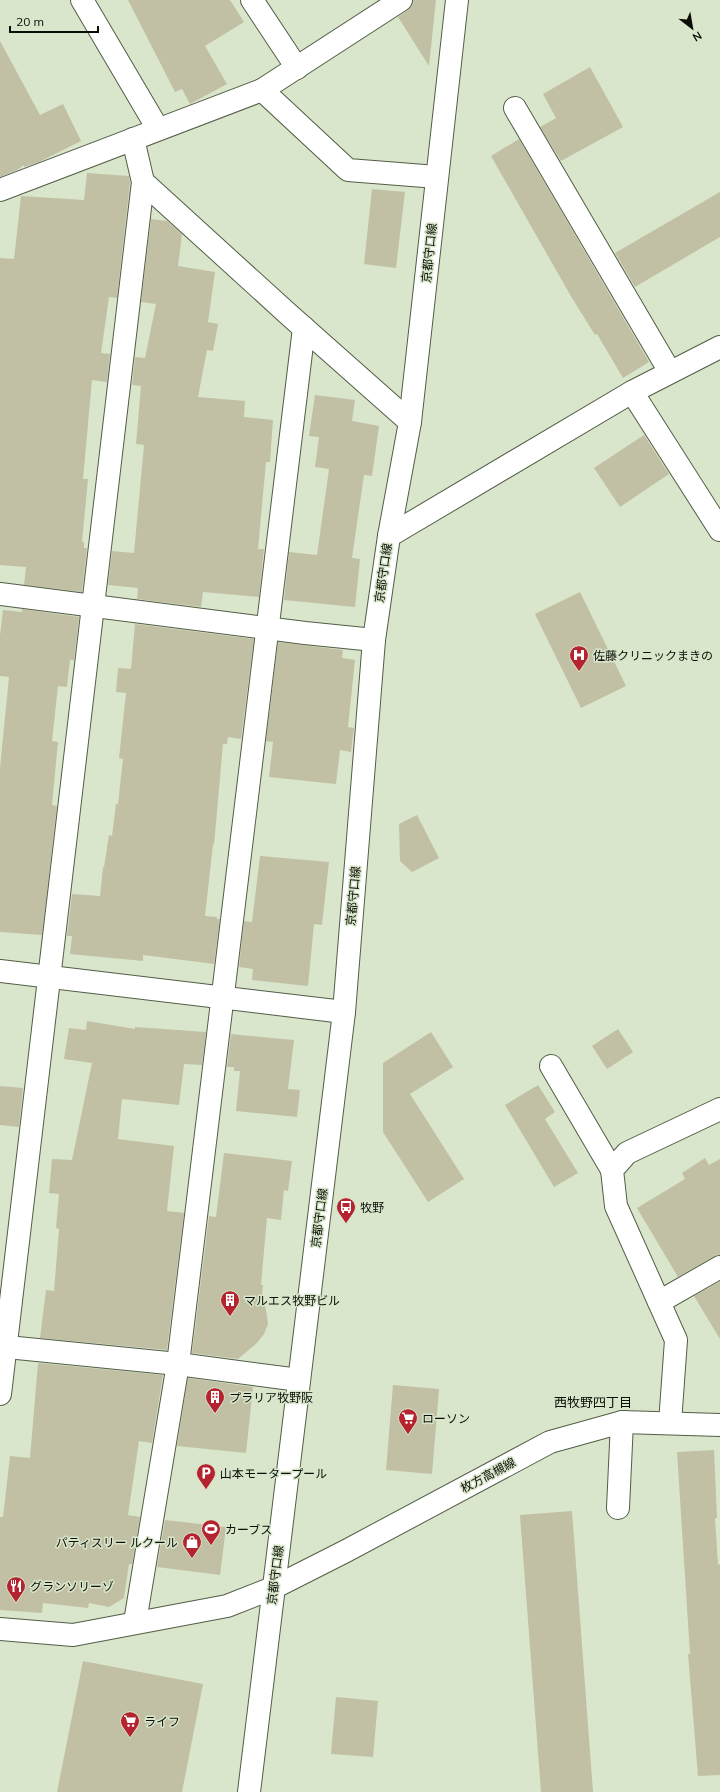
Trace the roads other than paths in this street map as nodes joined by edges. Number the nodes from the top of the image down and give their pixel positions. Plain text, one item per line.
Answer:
1 (82, 0) edge
2 (252, 0) edge
3 (402, 0) edge
4 (457, 0) edge
5 (297, 68) junction
6 (262, 90) junction
7 (514, 108) dead end
8 (158, 129) junction
9 (133, 139) junction
10 (437, 177) junction
11 (143, 182) junction
12 (0, 190) edge
13 (304, 328) junction
14 (720, 347) edge
15 (670, 372) junction
16 (632, 392) junction
17 (410, 422) junction
18 (720, 530) edge
19 (388, 536) junction
20 (0, 594) edge
21 (94, 607) junction
22 (267, 628) junction
23 (374, 640) junction
24 (0, 971) edge
25 (50, 977) junction
26 (223, 998) junction
27 (344, 1012) junction
28 (551, 1066) dead end
29 (720, 1109) edge
30 (612, 1170) junction
31 (720, 1267) edge
32 (659, 1302) junction
33 (3, 1348) edge
34 (178, 1364) junction
35 (299, 1380) junction
36 (0, 1394) edge
37 (622, 1422) junction
38 (670, 1423) junction
39 (720, 1425) edge
40 (618, 1508) dead end
41 (273, 1588) junction
42 (135, 1622) junction
43 (0, 1629) edge
44 (249, 1792) edge

1 - 8 street
2 - 5 street
3 - 5 street
4 - 10 street, 京都守口線
5 - 6 street
6 - 8 street
6 - 10 street
7 - 15 street
8 - 9 street
9 - 11 street
9 - 12 street
10 - 17 street, 京都守口線
11 - 13 street
11 - 21 street
13 - 17 street
13 - 22 street
14 - 15 street
15 - 16 street
16 - 18 street
16 - 19 street
17 - 19 street, 京都守口線
19 - 23 street, 京都守口線
20 - 21 street
21 - 22 street
21 - 25 street
22 - 23 street
22 - 26 street
23 - 27 street, 京都守口線
24 - 25 street
25 - 26 street
25 - 33 street
26 - 27 street
26 - 34 street
27 - 35 street, 京都守口線
28 - 30 street
29 - 30 street
30 - 32 street
31 - 32 street
32 - 38 street
33 - 34 street
33 - 36 street
34 - 35 street
34 - 42 street
35 - 41 street, 京都守口線
37 - 38 street, 枚方高槻線
37 - 40 street
37 - 41 street, 枚方高槻線
38 - 39 street, 枚方高槻線
41 - 42 street, 枚方高槻線
41 - 44 street, 京都守口線
42 - 43 street, 枚方高槻線

